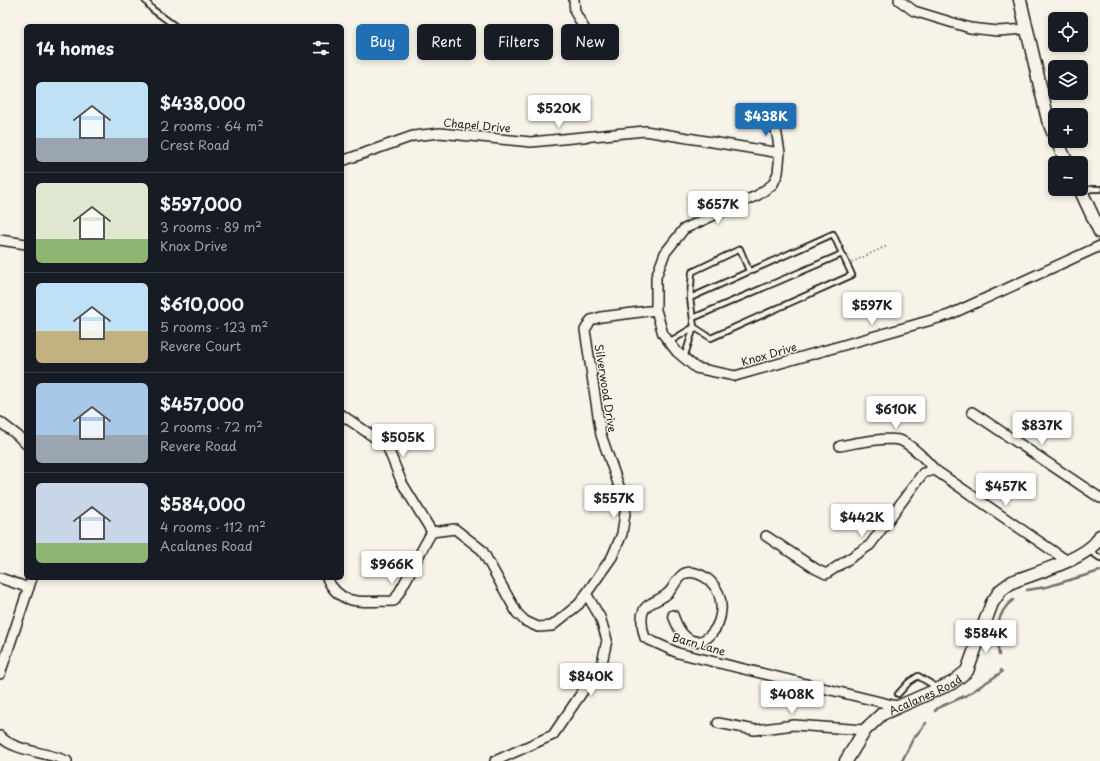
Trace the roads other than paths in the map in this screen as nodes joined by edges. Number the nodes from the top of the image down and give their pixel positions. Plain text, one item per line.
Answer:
1 (145, 0) edge
2 (574, 0) edge
3 (899, 0) edge
4 (1020, 0) edge
5 (172, 24) edge
6 (582, 24) edge
7 (1026, 29) junction
8 (774, 117) dead end
9 (1048, 120) edge
10 (780, 153) junction
11 (344, 160) edge
12 (1088, 189) edge
13 (1100, 189) edge
14 (1083, 196) edge
15 (1100, 232) edge
16 (0, 240) edge
17 (24, 244) edge
18 (1100, 246) edge
19 (842, 254) junction
20 (749, 271) junction
21 (690, 298) junction
22 (656, 310) junction
23 (693, 318) junction
24 (694, 327) junction
25 (669, 342) junction
26 (684, 358) junction
27 (972, 412) dead end
28 (344, 415) edge
29 (0, 422) edge
30 (24, 442) edge
31 (840, 446) dead end
32 (935, 470) junction
33 (1100, 498) edge
34 (432, 532) junction
35 (766, 536) dead end
36 (1100, 536) edge
37 (1088, 550) junction
38 (1100, 558) edge
39 (1066, 560) junction
40 (0, 578) edge
41 (31, 580) edge
42 (328, 580) edge
43 (29, 588) junction
44 (587, 595) junction
45 (673, 615) dead end
46 (0, 674) edge
47 (938, 688) junction
48 (897, 700) junction
49 (718, 723) dead end
50 (865, 730) junction
51 (0, 736) edge
52 (67, 761) edge
53 (495, 761) edge
54 (846, 761) edge

1 - 5 lane
2 - 6 street
3 - 7 street
4 - 7 street
7 - 9 street
8 - 10 street, Knox Drive
10 - 11 street, Chapel Drive
10 - 22 street, Knox Drive
12 - 13 lane
14 - 15 street
16 - 17 street
18 - 26 street, Knox Drive
19 - 20 lane
19 - 23 lane
19 - 24 lane
20 - 21 lane
20 - 21 lane
21 - 23 lane
22 - 25 street, Knox Drive
22 - 44 street, Silverwood Drive
23 - 24 lane
24 - 25 lane
24 - 26 lane
25 - 26 street, Knox Drive
27 - 33 street
28 - 34 street
29 - 30 street
31 - 32 street
32 - 35 street
32 - 39 street
34 - 42 street
34 - 44 street, Silverwood Drive
36 - 37 street, Acalanes Road
37 - 38 lane
37 - 39 street, Acalanes Road
39 - 47 street, Acalanes Road
40 - 43 street
41 - 43 street
43 - 46 street
44 - 53 street
45 - 48 street, Barn Lane
47 - 48 street, Acalanes Road
47 - 48 lane
48 - 50 street, Acalanes Road
49 - 50 street
50 - 54 street, Acalanes Road
51 - 52 street

